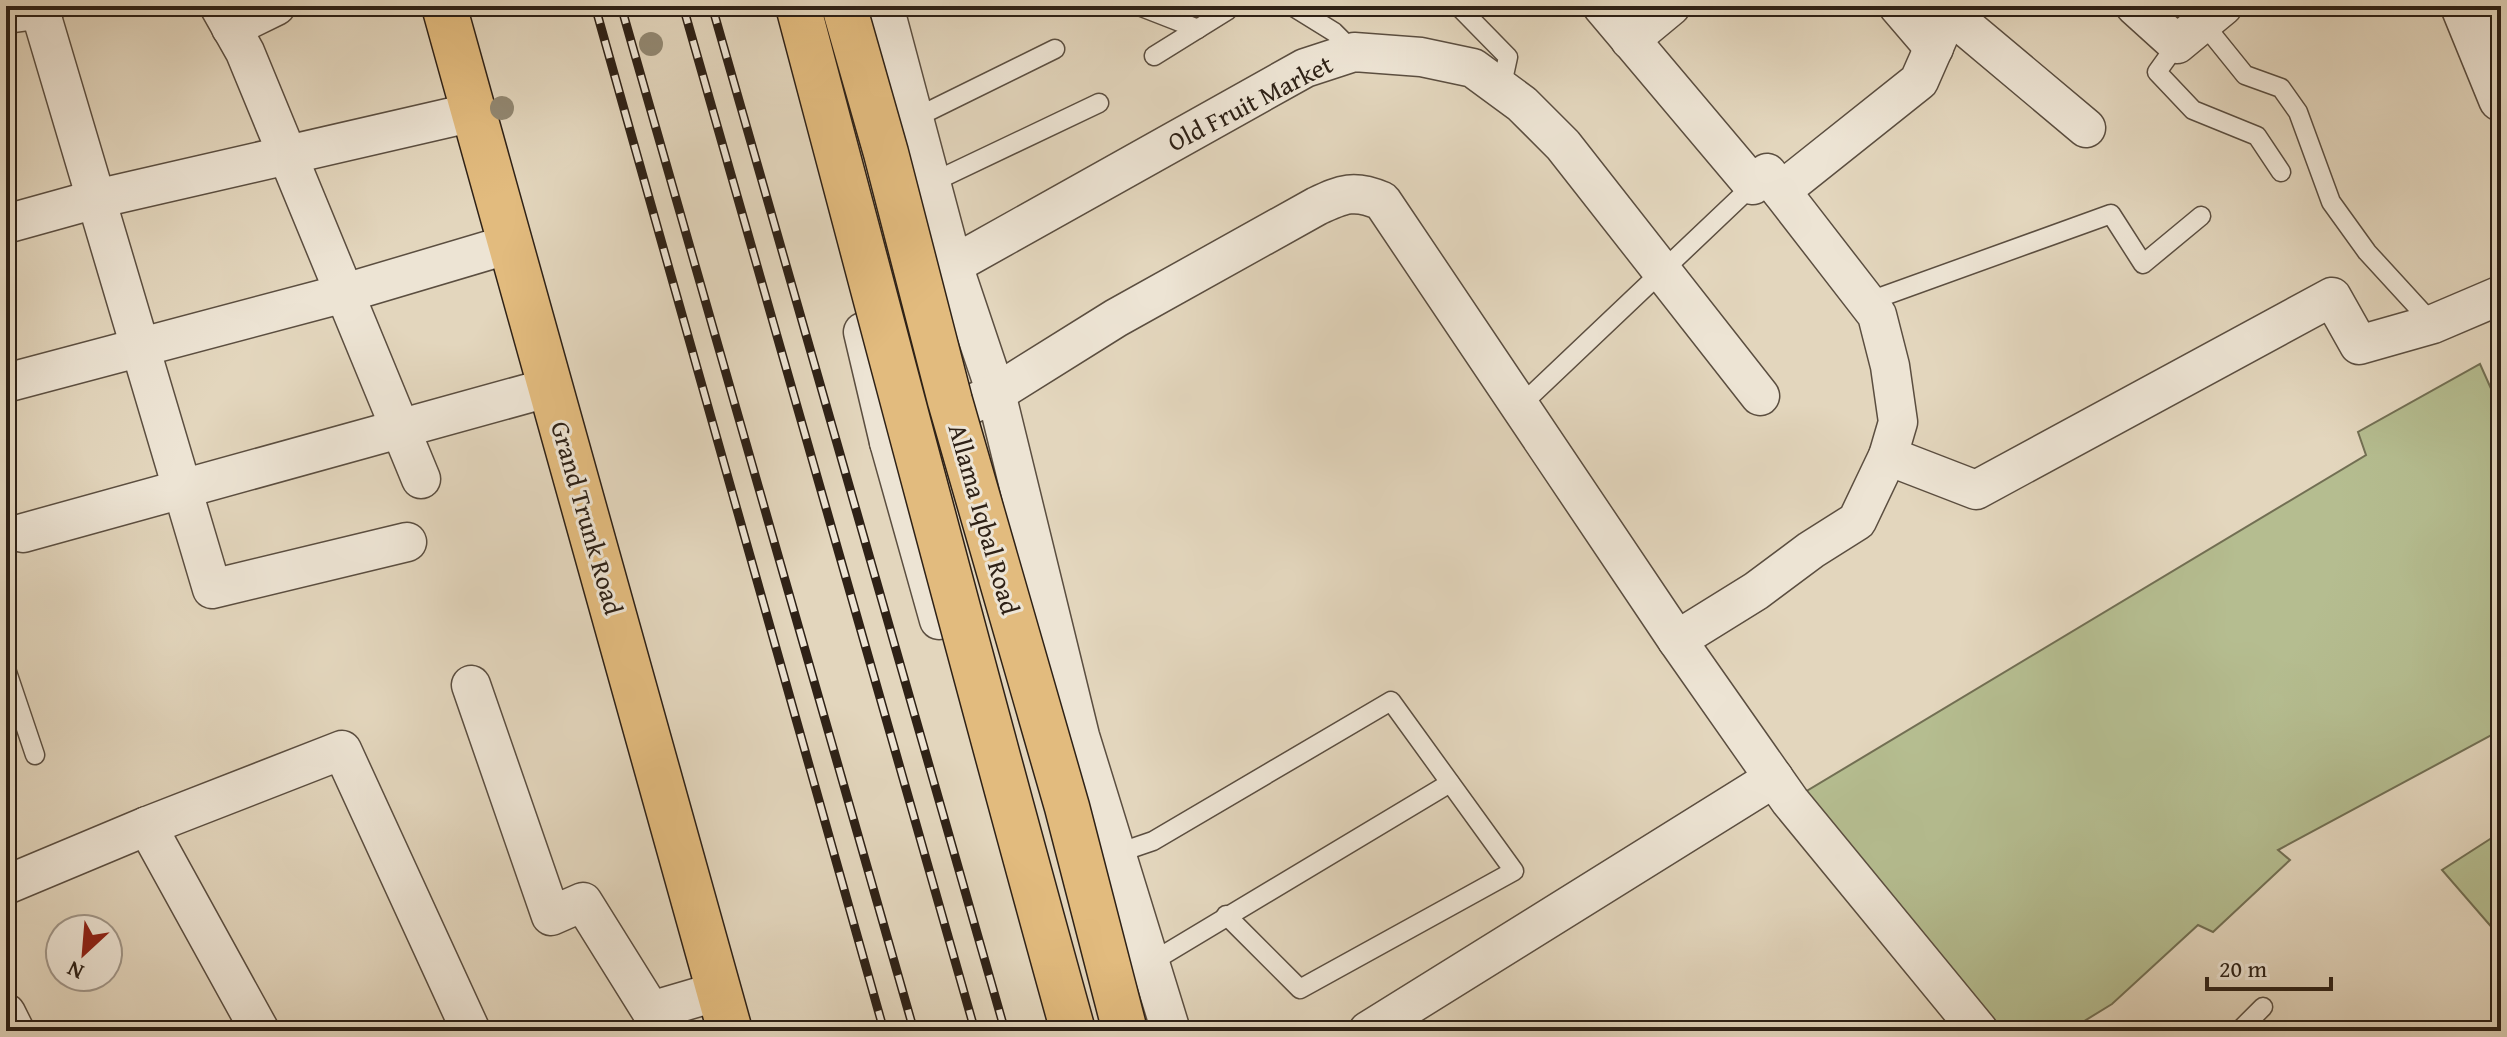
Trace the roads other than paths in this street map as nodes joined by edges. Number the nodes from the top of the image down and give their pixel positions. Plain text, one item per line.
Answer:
1 (276, 6) edge
2 (444, 6) edge
3 (789, 6) edge
4 (844, 6) edge
5 (884, 6) edge
6 (1139, 6) edge
7 (1229, 6) edge
8 (1292, 6) edge
9 (1458, 6) edge
10 (1602, 6) edge
11 (1671, 6) edge
12 (1898, 6) edge
13 (2135, 6) edge
14 (2463, 6) edge
15 (29, 8) edge
16 (1951, 10) edge
17 (225, 17) edge
18 (2201, 24) edge
19 (1198, 29) junction
20 (1630, 40) junction
21 (1934, 48) junction
22 (1055, 49) dead end
23 (1354, 52) junction
24 (1154, 56) dead end
25 (1501, 89) junction
26 (2501, 99) edge
27 (1099, 103) dead end
28 (474, 112) junction
29 (913, 119) junction
30 (2086, 128) dead end
31 (288, 155) junction
32 (2281, 172) dead end
33 (931, 183) junction
34 (1767, 188) junction
35 (96, 199) junction
36 (2201, 216) dead end
37 (6, 224) edge
38 (510, 244) junction
39 (953, 265) junction
40 (1663, 272) junction
41 (345, 293) junction
42 (2501, 295) edge
43 (1867, 302) junction
44 (857, 306) junction
45 (2433, 324) junction
46 (140, 349) junction
47 (6, 383) edge
48 (551, 387) junction
49 (996, 393) junction
50 (1760, 396) dead end
51 (1520, 406) junction
52 (400, 428) junction
53 (889, 442) junction
54 (1888, 456) junction
55 (421, 479) dead end
56 (183, 489) junction
57 (23, 533) dead end
58 (407, 542) dead end
59 (1677, 640) junction
60 (6, 669) edge
61 (471, 685) dead end
62 (35, 755) dead end
63 (1774, 778) junction
64 (1450, 783) junction
65 (147, 826) junction
66 (1115, 854) junction
67 (6, 885) edge
68 (1226, 915) junction
69 (1150, 963) junction
70 (2263, 1007) dead end
71 (724, 1011) edge
72 (6, 1013) edge
73 (15, 1031) edge
74 (260, 1031) edge
75 (471, 1031) edge
76 (1055, 1031) edge
77 (1073, 1031) edge
78 (1125, 1031) edge
79 (1171, 1031) edge
80 (1368, 1031) edge
81 (1979, 1031) edge
82 (2239, 1031) edge

1 - 17 street
2 - 28 main road, Grand Trunk Road
3 - 44 street
3 - 77 main road, Allama Iqbal Road, bridge
4 - 78 main road, Allama Iqbal Road, bridge
5 - 29 street
6 - 19 lane
7 - 19 lane
8 - 23 lane
9 - 25 lane
10 - 20 street
11 - 20 street
12 - 21 street
13 - 18 street
14 - 26 street
15 - 35 street
16 - 21 street
16 - 30 street
17 - 31 street
18 - 32 lane
18 - 45 lane
19 - 24 lane
20 - 34 street
21 - 34 street
22 - 29 lane
23 - 25 street, Old Fruit Market
23 - 39 street, Old Fruit Market
25 - 40 street, Old Fruit Market
27 - 33 lane
28 - 31 street
28 - 38 main road, Grand Trunk Road
29 - 33 street
31 - 35 street
31 - 41 street
33 - 39 street
34 - 40 lane
34 - 43 street
35 - 37 street
35 - 46 street
36 - 43 lane
38 - 41 street
38 - 48 main road, Grand Trunk Road
39 - 44 street, Old Fruit Market
39 - 49 street
40 - 50 street, Old Fruit Market
40 - 51 lane
41 - 46 street
41 - 52 street
42 - 45 street
43 - 54 street
44 - 53 street
45 - 54 street
46 - 47 street
46 - 56 street
48 - 52 street
48 - 71 main road, Grand Trunk Road
49 - 51 street
49 - 53 street
49 - 66 street
51 - 59 street
52 - 55 street
52 - 56 street
53 - 76 street
54 - 59 street
56 - 57 street
56 - 58 street
59 - 63 street
60 - 62 lane
61 - 71 street
63 - 80 street
63 - 81 street
64 - 66 lane
64 - 68 lane
64 - 68 lane
65 - 67 street
65 - 74 street
65 - 75 street
66 - 69 street
68 - 69 lane
69 - 79 street
70 - 82 lane
72 - 73 street

